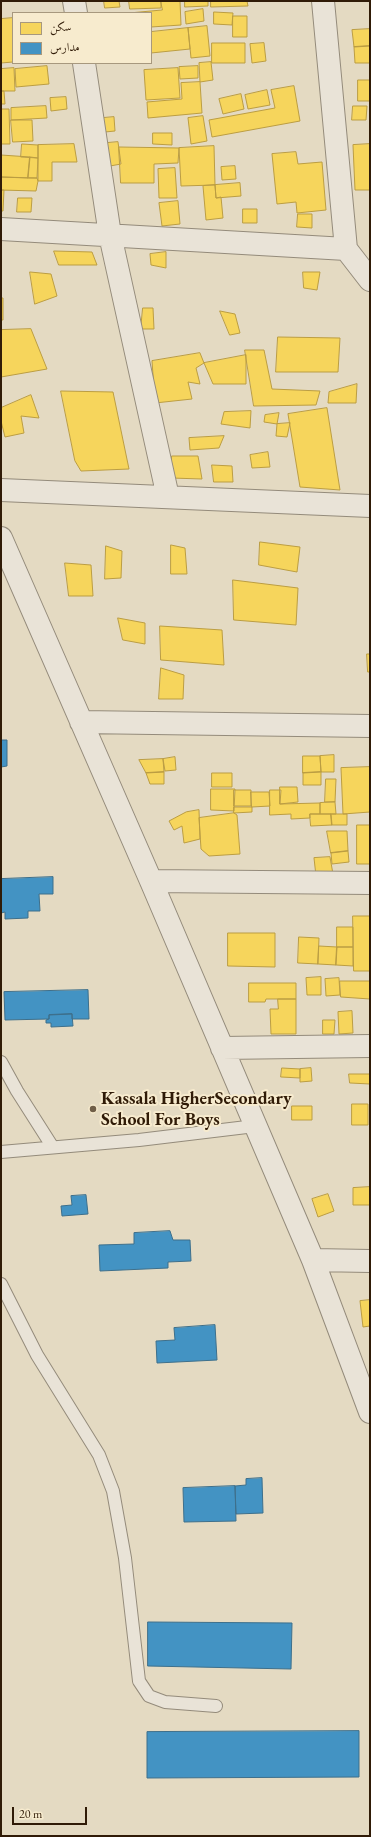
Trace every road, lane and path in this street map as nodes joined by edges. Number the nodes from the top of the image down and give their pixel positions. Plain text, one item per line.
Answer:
1 (74, 1) edge
2 (323, 1) edge
3 (76, 12) edge
4 (84, 64) edge
5 (1, 229) edge
6 (110, 235) junction
7 (346, 249) junction
8 (370, 280) edge
9 (1, 490) edge
10 (168, 497) junction
11 (370, 506) edge
12 (1, 538) edge
13 (81, 722) junction
14 (370, 726) edge
15 (151, 882) junction
16 (370, 883) edge
17 (370, 1046) edge
18 (222, 1048) junction
19 (1, 1062) edge
20 (255, 1126) junction
21 (52, 1146) junction
22 (1, 1152) edge
23 (313, 1260) junction
24 (370, 1261) edge
25 (1, 1284) edge
26 (370, 1412) edge
27 (216, 1706) dead end

1 - 3 street
2 - 7 street
4 - 6 street
5 - 6 street
6 - 7 street
6 - 10 street
7 - 8 street
9 - 10 street
10 - 11 street
12 - 13 street
13 - 14 street
13 - 15 street
15 - 16 street
15 - 18 street
17 - 18 street
18 - 20 street
19 - 21 lane
20 - 21 lane
20 - 23 street
21 - 22 lane
23 - 24 street
23 - 26 street
25 - 27 lane

